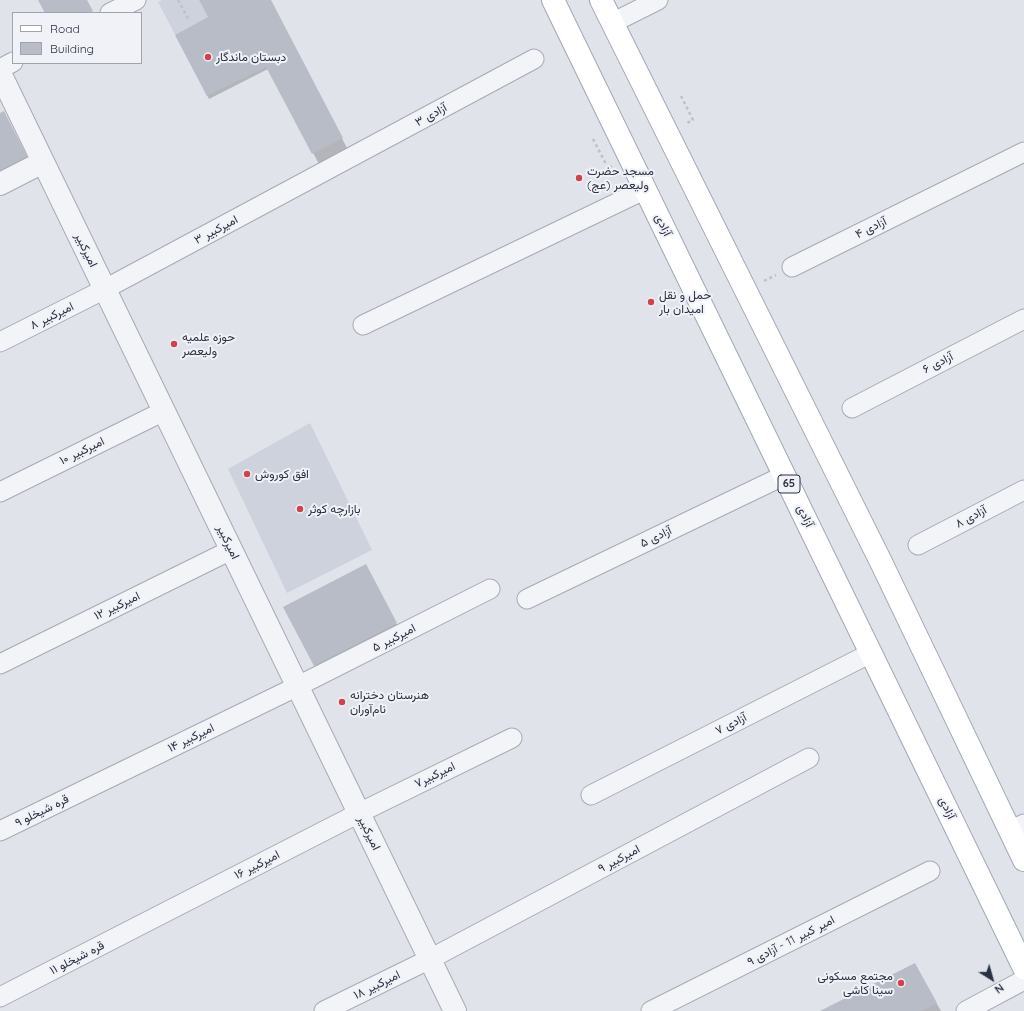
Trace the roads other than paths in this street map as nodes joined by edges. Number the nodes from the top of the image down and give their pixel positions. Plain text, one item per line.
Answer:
1 (136, 0) edge
2 (553, 0) edge
3 (601, 0) edge
4 (608, 0) edge
5 (658, 0) edge
6 (112, 12) edge
7 (612, 23) junction
8 (534, 59) dead end
9 (12, 63) edge
10 (0, 69) edge
11 (0, 73) edge
12 (1024, 152) edge
13 (44, 162) junction
14 (328, 171) joint
15 (0, 184) edge
16 (646, 189) junction
17 (792, 267) road end
18 (105, 289) junction
19 (1024, 319) edge
20 (363, 325) dead end
21 (0, 342) edge
22 (852, 408) dead end
23 (164, 411) junction
24 (785, 475) junction
25 (1024, 490) edge
26 (0, 492) edge
27 (918, 545) dead end
28 (231, 550) junction
29 (490, 589) dead end
30 (527, 600) dead end
31 (872, 653) junction
32 (1, 663) edge
33 (298, 686) junction
34 (512, 738) dead end
35 (809, 758) dead end
36 (84, 790) joint
37 (591, 795) dead end
38 (359, 813) junction
39 (1017, 827) edge
40 (0, 831) edge
41 (1024, 860) edge
42 (930, 871) dead end
43 (154, 918) joint
44 (430, 959) junction
45 (1024, 968) edge
46 (1024, 980) edge
47 (0, 997) edge
48 (324, 1011) edge
49 (455, 1011) edge
50 (651, 1011) edge
51 (966, 1011) edge

1 - 6 street
2 - 16 main road, آزادی / 65
3 - 7 main road
4 - 7 main road
5 - 7 street
7 - 39 main road
8 - 14 street, آزادی ۳
9 - 10 street
11 - 13 street, امیرکبیر
12 - 17 street, ۴ آزادی
13 - 15 street
13 - 18 street, امیرکبیر
14 - 18 street, امیرکبیر ۳
16 - 20 street
16 - 24 main road, آزادی / 65
18 - 21 street, امیرکبیر ۸
18 - 23 street, امیرکبیر
19 - 22 street, ۶ آزادی
23 - 26 street, امیرکبیر ۱۰
23 - 28 street, امیرکبیر
24 - 30 street, آزادی ۵
24 - 31 main road, آزادی / 65
25 - 27 street, ۸ آزادی
28 - 32 street, امیرکبیر ۱۲
28 - 33 street, امیرکبیر
29 - 33 street, امیرکبیر ۵
31 - 37 street, آزادی ۷
31 - 45 main road, آزادی / 65
33 - 36 street, امیرکبیر ۱۴
33 - 38 street, امیرکبیر
34 - 38 street, امیرکبیر۷
35 - 44 street, امیرکبیر ۹
36 - 40 street, قره شیخلو ۹
38 - 43 street, امیرکبیر ۱۶
38 - 44 street, امیرکبیر
39 - 41 main road
42 - 50 street, امیر کبیر 11 - آزادی ۹
43 - 47 street, قره شیخلو ۱۱
44 - 48 street, امیرکبیر ۱۸
44 - 49 street, امیرکبیر
46 - 51 street

